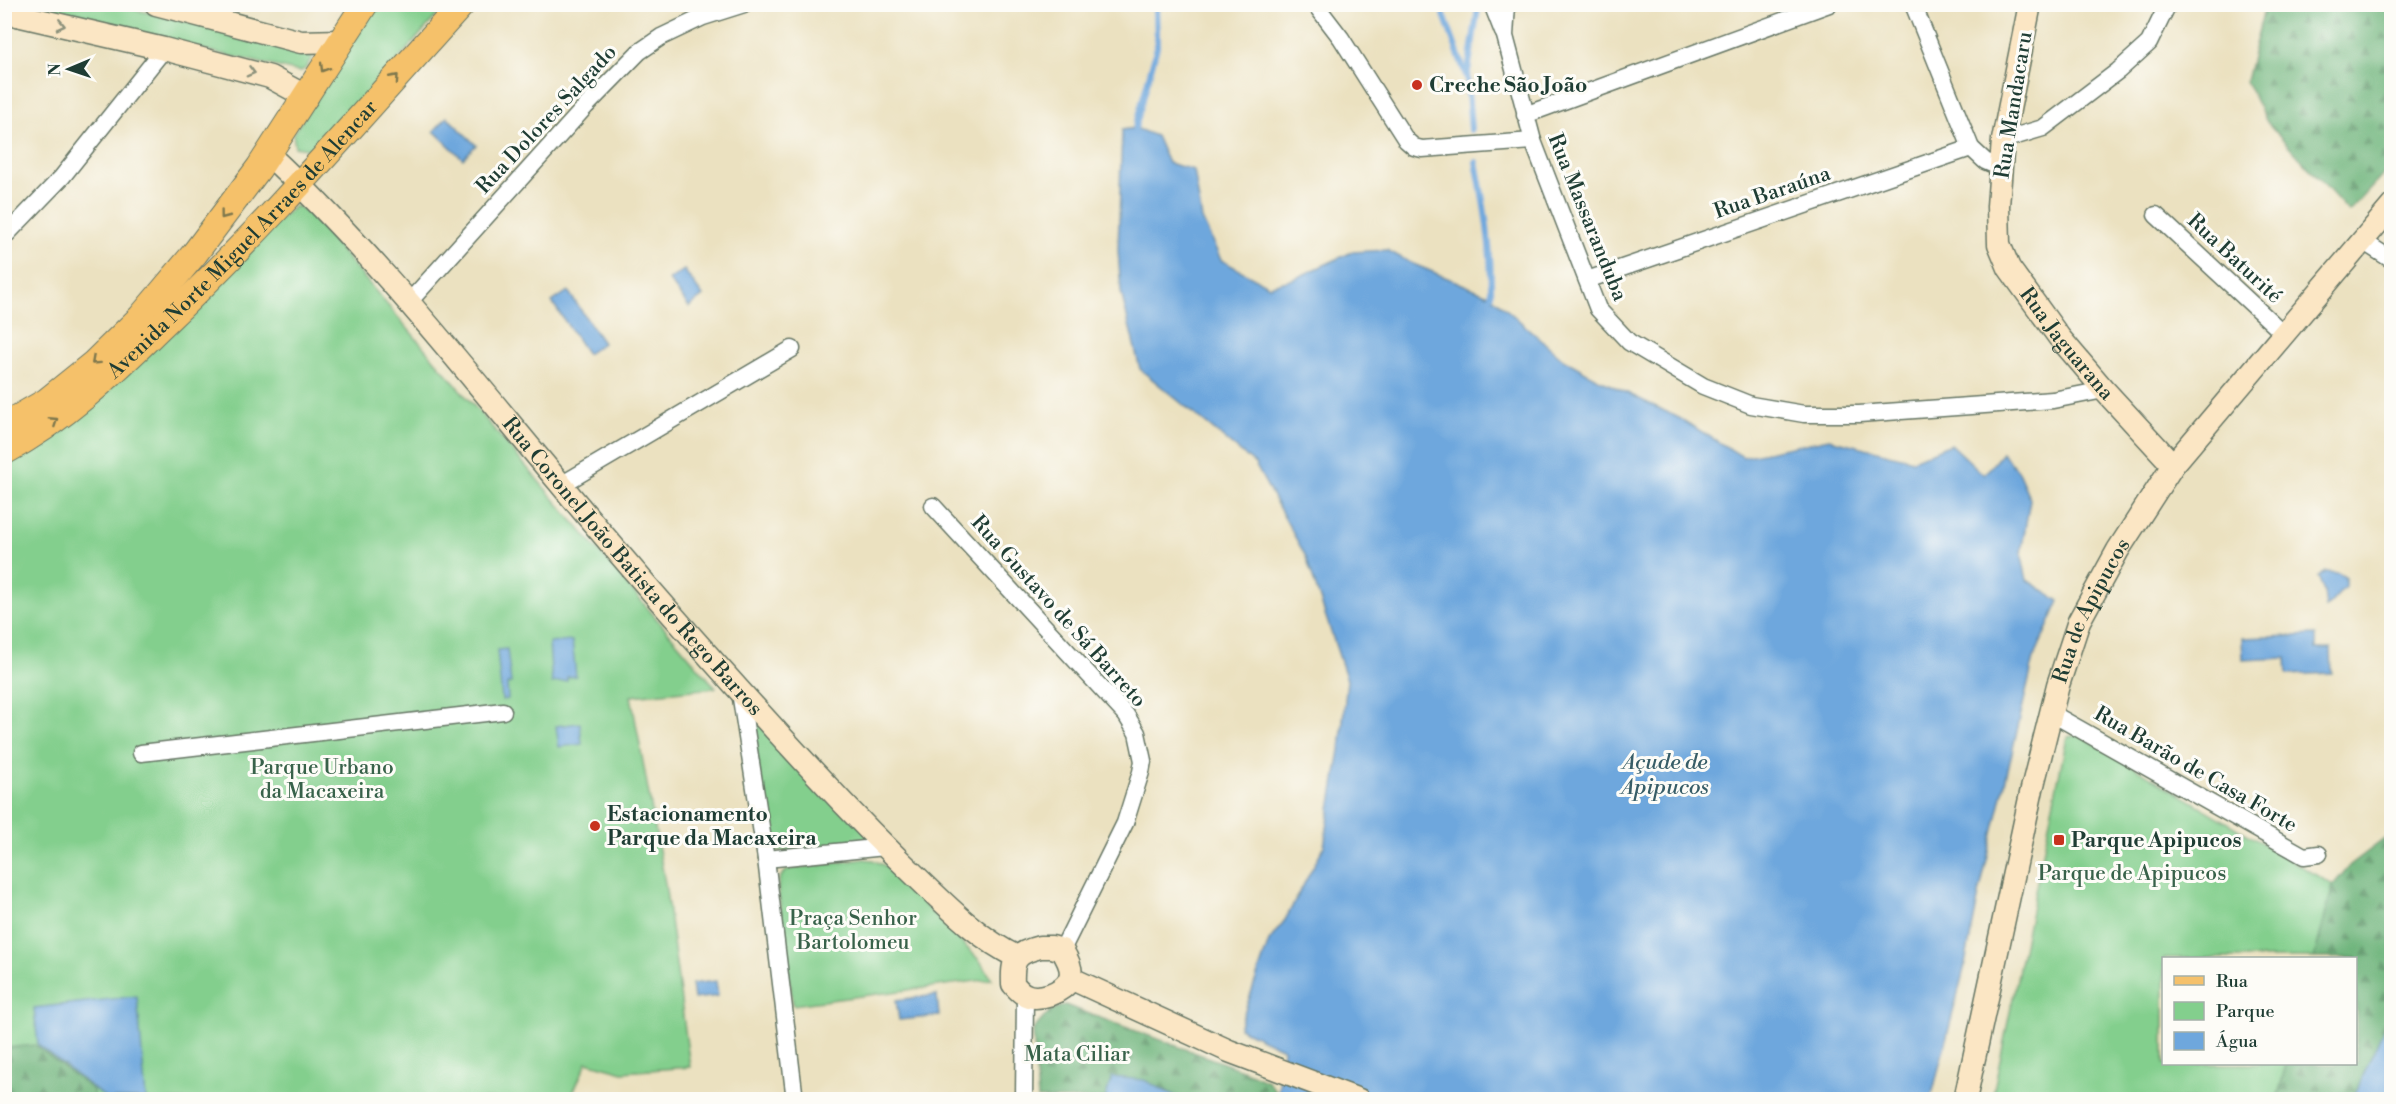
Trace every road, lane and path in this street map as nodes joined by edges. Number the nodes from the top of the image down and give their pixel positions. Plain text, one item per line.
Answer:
1 (156, 4) edge
2 (365, 4) edge
3 (462, 4) edge
4 (744, 4) edge
5 (1315, 4) edge
6 (1492, 4) edge
7 (1508, 4) edge
8 (1829, 4) edge
9 (1913, 4) edge
10 (2030, 4) edge
11 (2168, 4) edge
12 (4, 12) edge
13 (1505, 36) junction
14 (340, 41) junction
15 (164, 49) junction
16 (307, 97) junction
17 (1525, 115) junction
18 (2003, 140) junction
19 (1533, 141) junction
20 (1971, 148) junction
21 (269, 155) junction
22 (2001, 168) junction
23 (300, 184) junction
24 (1998, 206) joint
25 (2391, 206) edge
26 (2156, 215) dead end
27 (4, 237) edge
28 (2361, 240) junction
29 (2391, 260) edge
30 (1587, 280) junction
31 (409, 302) junction
32 (2284, 334) junction
33 (792, 349) dead end
34 (2104, 390) junction
35 (4, 426) edge
36 (4, 452) edge
37 (2173, 465) junction
38 (561, 485) junction
39 (933, 506) dead end
40 (740, 692) junction
41 (504, 711) dead end
42 (2051, 713) junction
43 (141, 753) dead end
44 (885, 847) junction
45 (2319, 854) dead end
46 (766, 859) junction
47 (1062, 950) junction
48 (1017, 957) junction
49 (1070, 978) junction
50 (1025, 995) junction
51 (795, 1100) edge
52 (1024, 1100) edge
53 (1359, 1100) edge
54 (1965, 1100) edge

1 - 14 street
2 - 14 main road, Avenida Norte Miguel Arraes de Alencar
23 -> 3 main road, Avenida Norte Miguel Arraes de Alencar
4 - 31 street, Rua Dolores Salgado
5 - 19 street
6 - 13 street
7 - 13 street, Rua Massaranduba
8 - 17 street
9 - 20 street
10 - 18 street, Rua Mandacaru
11 - 18 street
12 -> 15 street
13 - 17 street, Rua Massaranduba
14 -> 16 main road, Avenida Norte Miguel Arraes de Alencar
15 -> 16 street
15 - 27 street
16 - 21 main road, Avenida Norte Miguel Arraes de Alencar
17 - 19 street, Rua Massaranduba
18 - 22 street, Rua Mandacaru
19 - 30 street, Rua Massaranduba
20 - 22 street
20 - 30 street, Rua Baraúna
21 - 23 street, Rua Coronel João Batista do Rego Barros
21 -> 35 main road, Avenida Norte Miguel Arraes de Alencar
22 - 24 street, Rua Mandacaru
23 - 31 street, Rua Coronel João Batista do Rego Barros
36 -> 23 main road, Avenida Norte Miguel Arraes de Alencar
24 - 34 street, Rua Jaguarana
25 - 28 street, Rua de Apipucos
26 - 32 street, Rua Baturité
28 - 29 street
28 - 32 street, Rua de Apipucos
30 - 34 street, Rua Massaranduba
31 - 38 street, Rua Coronel João Batista do Rego Barros
32 - 37 street, Rua de Apipucos
33 - 38 street
34 - 37 street, Rua Jaguarana
37 - 42 street, Rua de Apipucos
38 - 40 street, Rua Coronel João Batista do Rego Barros
39 - 47 street, Rua Gustavo de Sá Barreto
40 - 44 street, Rua Coronel João Batista do Rego Barros
40 - 46 street
41 - 43 street
42 - 45 street, Rua Barão de Casa Forte
42 - 54 street, Rua de Apipucos
44 - 46 street
44 - 48 street, Rua Coronel João Batista do Rego Barros
46 - 51 street
47 - 48 street
47 - 49 street
48 - 50 street
49 - 50 street
49 - 53 street
50 - 52 street

